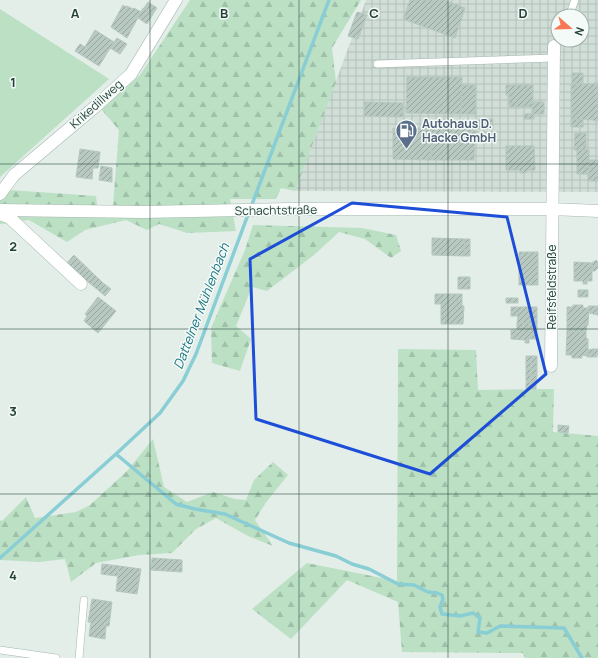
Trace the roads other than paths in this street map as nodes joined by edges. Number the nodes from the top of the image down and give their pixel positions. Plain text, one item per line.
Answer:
1 (176, 0) edge
2 (556, 48) edge
3 (554, 58) junction
4 (377, 64) dead end
5 (0, 194) edge
6 (552, 209) junction
7 (0, 210) edge
8 (598, 211) edge
9 (0, 214) edge
10 (82, 284) dead end
11 (551, 366) dead end
12 (84, 600) dead end
13 (0, 650) edge
14 (56, 658) edge
15 (79, 658) edge

1 - 5 street, Krikedillweg
2 - 3 street
3 - 4 lane
3 - 6 street
6 - 7 street, Schachtstraße
6 - 8 street, Schachtstraße
6 - 11 street, Reifsfeldstraße
9 - 10 street
12 - 15 lane
13 - 14 lane

